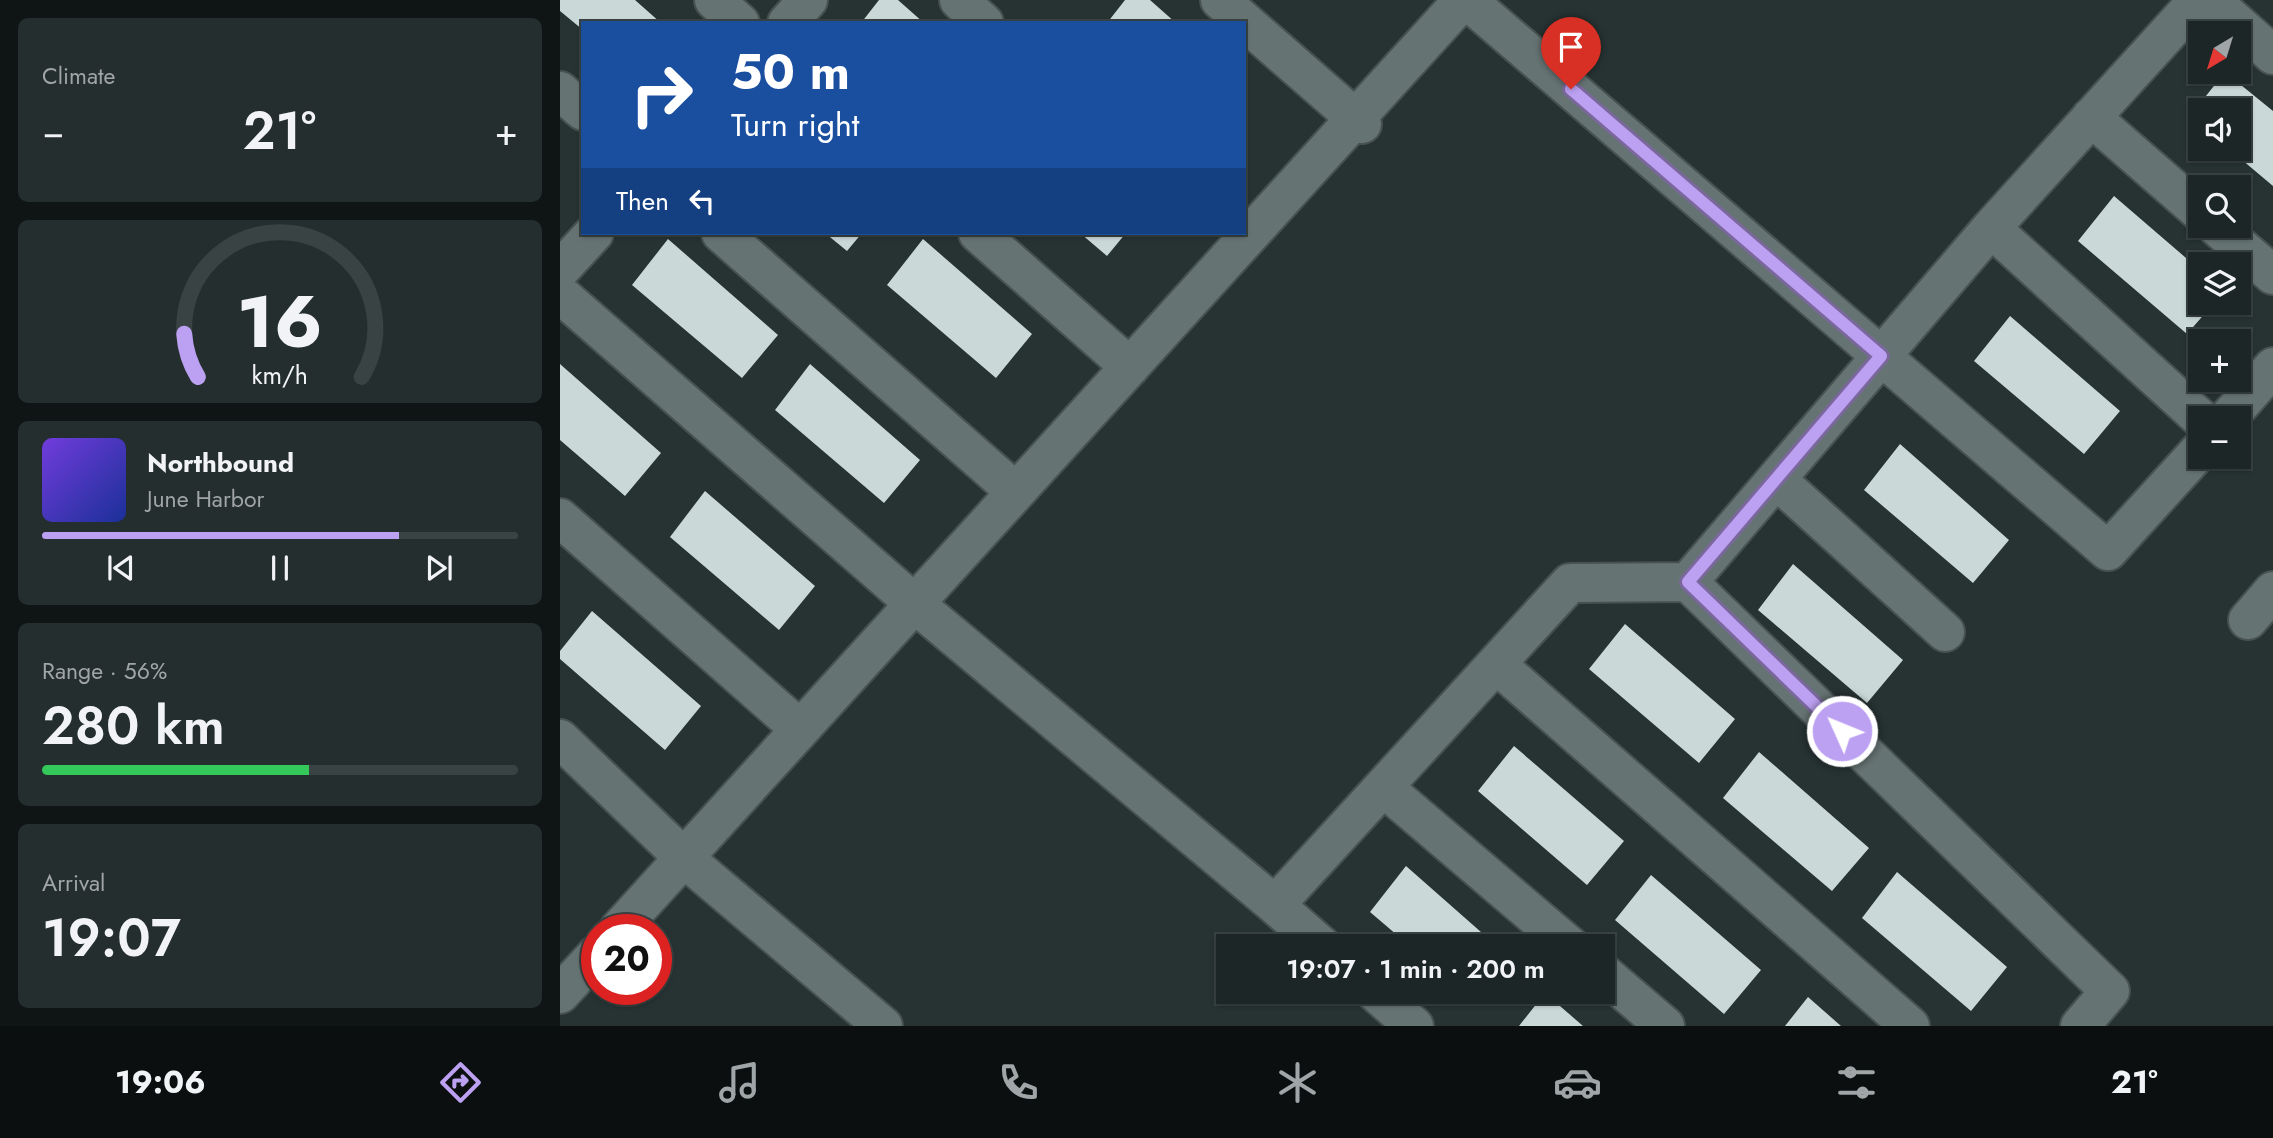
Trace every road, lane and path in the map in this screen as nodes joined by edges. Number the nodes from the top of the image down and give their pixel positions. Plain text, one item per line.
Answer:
1 (714, 0) edge
2 (808, 0) edge
3 (959, 0) edge
4 (1220, 0) edge
5 (1465, 0) edge
6 (2198, 0) edge
7 (2211, 0) edge
8 (738, 21) edge
9 (789, 21) edge
10 (982, 21) edge
11 (1244, 21) edge
12 (1246, 23) edge
13 (2273, 55) edge
14 (560, 91) edge
15 (581, 109) edge
16 (2091, 117) junction
17 (1359, 121) junction
18 (2188, 202) edge
19 (1246, 225) edge
20 (1990, 228) junction
21 (592, 235) edge
22 (723, 235) edge
23 (980, 235) edge
24 (2230, 238) edge
25 (1230, 240) edge
26 (560, 270) edge
27 (2273, 275) edge
28 (560, 294) edge
29 (1881, 356) junction
30 (1130, 367) junction
31 (2273, 367) edge
32 (2239, 406) edge
33 (2188, 407) edge
34 (2188, 463) edge
35 (1776, 478) junction
36 (1016, 492) junction
37 (560, 518) edge
38 (1688, 582) junction
39 (2273, 591) edge
40 (915, 604) junction
41 (2248, 620) dead end
42 (1945, 632) dead end
43 (1496, 664) junction
44 (800, 729) junction
45 (560, 739) edge
46 (1383, 787) junction
47 (684, 858) junction
48 (1275, 905) junction
49 (633, 914) edge
50 (1307, 934) edge
51 (1557, 934) edge
52 (581, 971) edge
53 (1615, 983) edge
54 (560, 994) edge
55 (1389, 1004) edge
56 (883, 1026) edge
57 (1414, 1026) edge
58 (1665, 1026) edge
59 (1910, 1026) edge
60 (2080, 1026) edge

1 - 8 lane
2 - 9 lane
3 - 10 lane
4 - 11 lane
5 - 17 lane
5 - 29 lane
6 - 16 lane
7 - 13 lane
12 - 17 lane
14 - 15 lane
16 - 18 lane
16 - 20 lane
17 - 19 lane
20 - 29 lane
20 - 33 lane
21 - 26 lane
22 - 36 lane
23 - 30 lane
24 - 27 lane
25 - 30 lane
28 - 40 lane
29 - 34 lane
29 - 35 lane
30 - 36 lane
31 - 32 lane
35 - 38 lane
35 - 42 lane
36 - 40 lane
37 - 44 lane
38 - 43 lane
38 - 60 lane
39 - 41 lane
40 - 44 lane
40 - 48 lane
43 - 46 lane
43 - 59 lane
44 - 47 lane
45 - 47 lane
46 - 48 lane
46 - 51 lane
47 - 49 lane
47 - 56 lane
48 - 50 lane
52 - 54 lane
53 - 58 lane
55 - 57 lane

